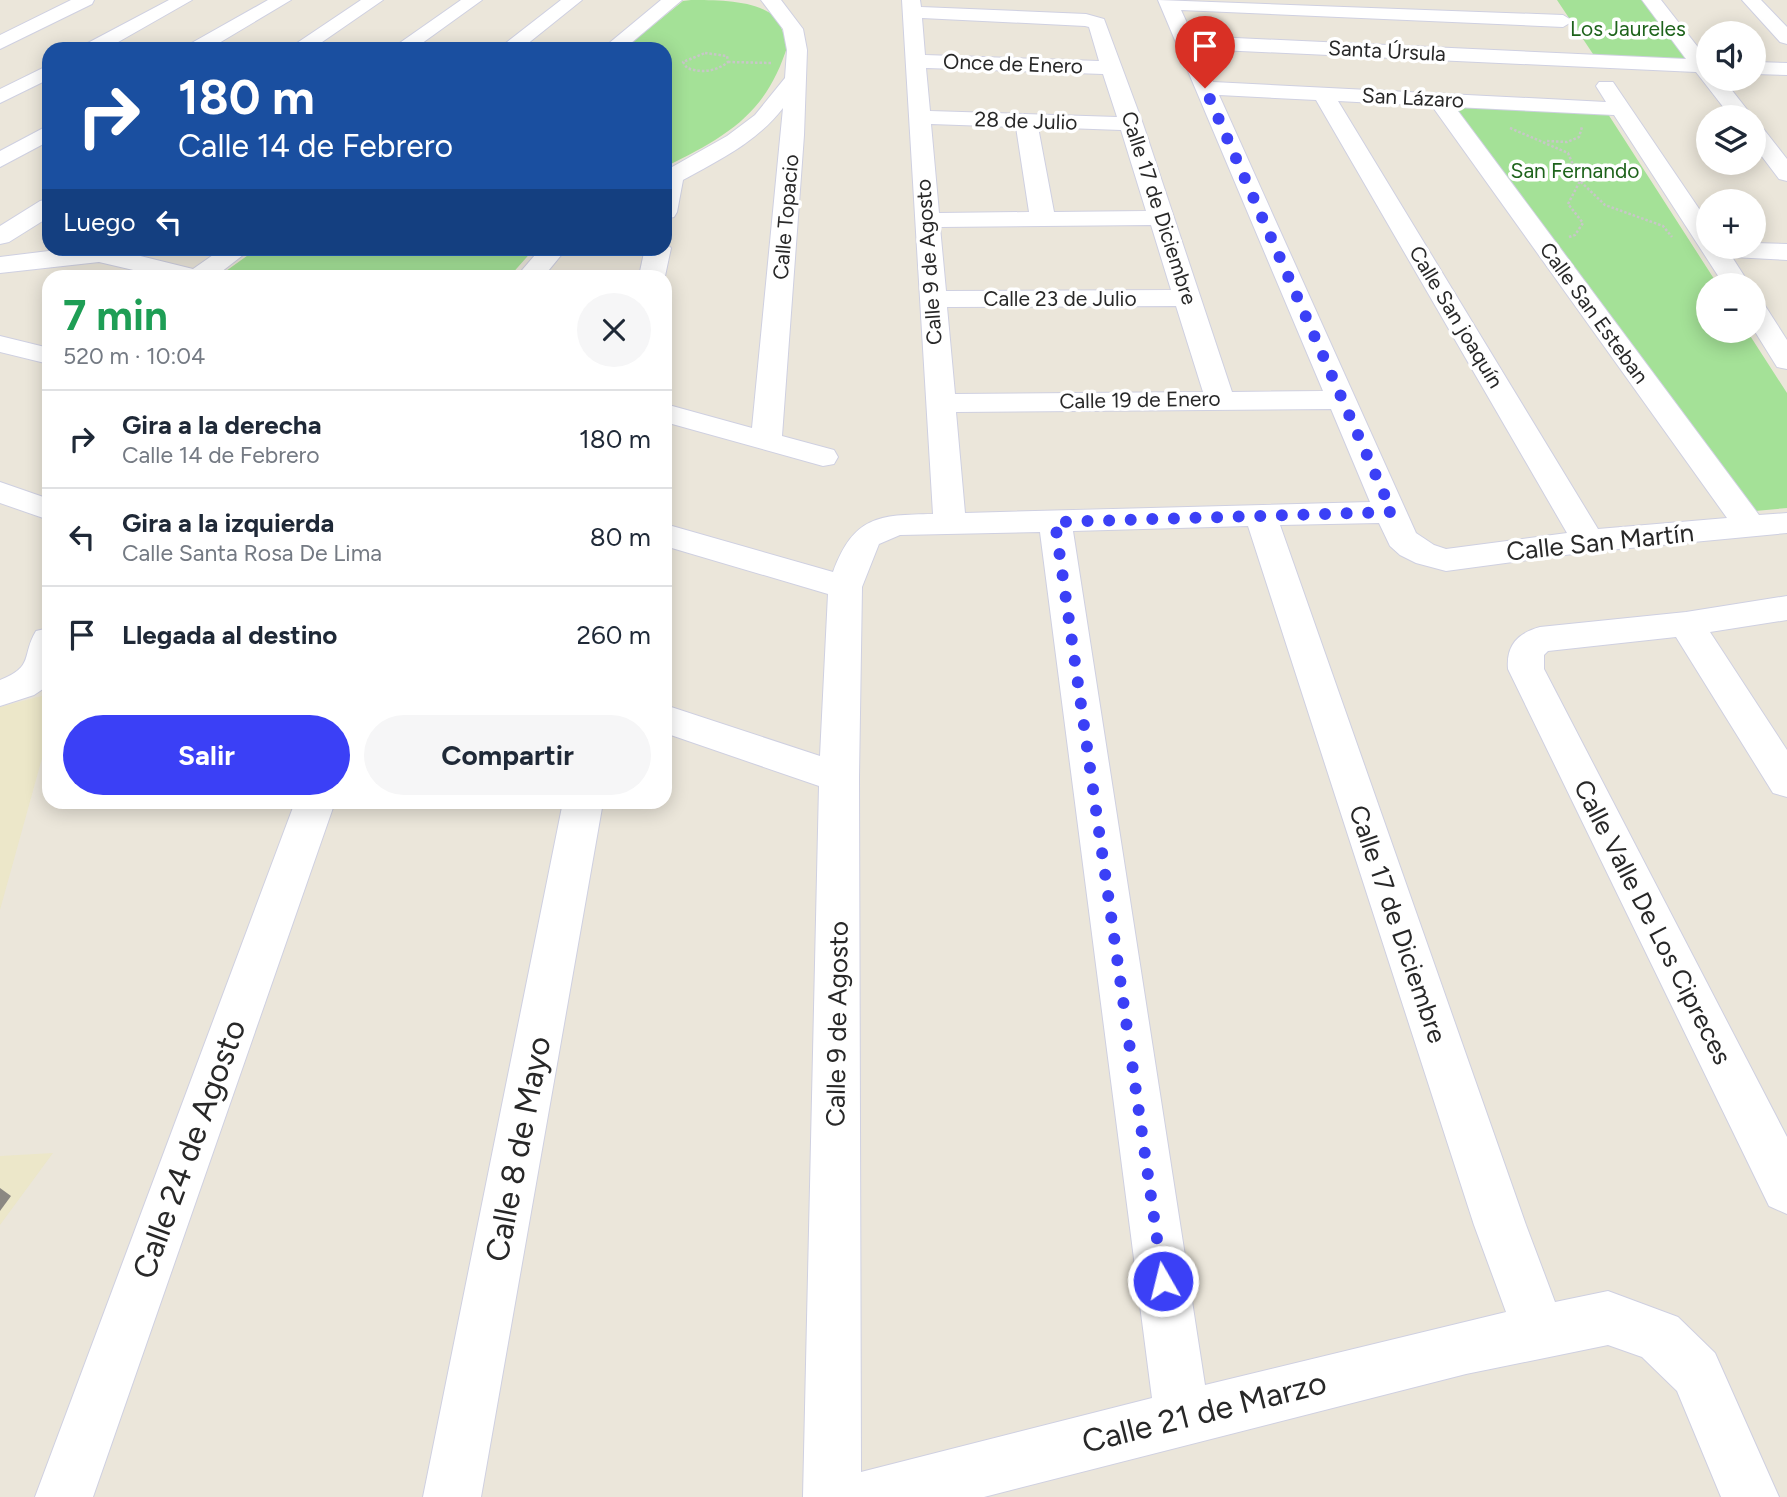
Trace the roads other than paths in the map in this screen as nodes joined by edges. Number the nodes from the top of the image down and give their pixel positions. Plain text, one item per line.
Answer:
1 (85, 0) edge
2 (183, 0) edge
3 (282, 0) edge
4 (374, 0) edge
5 (473, 0) edge
6 (573, 0) edge
7 (673, 0) edge
8 (770, 0) edge
9 (1549, 0) edge
10 (1651, 0) edge
11 (1751, 0) edge
12 (1167, 2) edge
13 (911, 6) edge
14 (1563, 21) junction
15 (1787, 38) edge
16 (104, 42) edge
17 (207, 42) edge
18 (309, 42) edge
19 (411, 42) edge
20 (517, 42) edge
21 (621, 42) edge
22 (1185, 42) junction
23 (0, 43) edge
24 (1696, 57) edge
25 (1589, 60) junction
26 (914, 61) junction
27 (1113, 68) junction
28 (1766, 68) edge
29 (1787, 69) edge
30 (796, 70) junction
31 (1696, 70) edge
32 (42, 75) edge
33 (1205, 88) junction
34 (1722, 91) edge
35 (1323, 93) junction
36 (2, 95) edge
37 (38, 99) dead end
38 (1733, 105) edge
39 (1445, 109) junction
40 (1621, 109) junction
41 (919, 117) junction
42 (1026, 121) junction
43 (1132, 124) junction
44 (42, 136) edge
45 (1766, 147) edge
46 (0, 160) edge
47 (1787, 174) edge
48 (672, 177) edge
49 (42, 210) edge
50 (1162, 218) junction
51 (926, 220) junction
52 (1043, 220) junction
53 (1696, 223) edge
54 (0, 237) edge
55 (1766, 250) edge
56 (1787, 252) edge
57 (63, 256) edge
58 (121, 256) edge
59 (229, 256) edge
60 (548, 256) edge
61 (0, 265) edge
62 (168, 270) edge
63 (209, 270) edge
64 (535, 270) edge
65 (1189, 298) junction
66 (932, 299) junction
67 (1766, 328) edge
68 (0, 344) edge
69 (42, 354) edge
70 (1787, 360) edge
71 (1220, 399) junction
72 (1341, 400) junction
73 (940, 403) junction
74 (672, 415) edge
75 (766, 442) junction
76 (823, 457) dead end
77 (0, 492) edge
78 (42, 507) edge
79 (1392, 512) junction
80 (1261, 516) junction
81 (1055, 522) junction
82 (950, 523) junction
83 (1787, 523) edge
84 (1750, 526) junction
85 (672, 536) edge
86 (1588, 541) junction
87 (851, 570) junction
88 (1787, 608) edge
89 (1686, 624) junction
90 (42, 670) edge
91 (0, 693) edge
92 (672, 721) edge
93 (839, 776) junction
94 (1787, 782) edge
95 (312, 809) edge
96 (582, 809) edge
97 (1787, 1189) edge
98 (1539, 1330) junction
99 (1182, 1416) junction
100 (64, 1497) edge
101 (452, 1497) edge
102 (832, 1497) edge
103 (870, 1497) edge
104 (1750, 1497) edge

1 - 23 street
2 - 16 street
3 - 17 street
4 - 18 street
5 - 19 street
6 - 20 street
7 - 21 street
8 - 30 street, Calle Topacio
9 - 14 street
10 - 24 street
11 - 15 street
12 - 14 street
12 - 22 street
13 - 26 street, Calle 9 de Agosto
13 - 27 street, Calle 17 de Diciembre
14 - 25 street
22 - 25 street, Santa Úrsula
22 - 33 street
25 - 31 street, Santa Úrsula
25 - 40 street
26 - 27 street, Once de Enero
26 - 41 street, Calle 9 de Agosto
27 - 43 street, Calle 17 de Diciembre
28 - 29 street
30 - 48 street
30 - 75 street, Calle Topacio
32 - 36 street
33 - 35 street, San Lázaro
33 - 72 street
34 - 38 street
35 - 39 street, San Lázaro
35 - 86 street, Calle San joaquín
36 - 37 street
39 - 40 street, San Lázaro
39 - 84 street, Calle San Esteban
40 - 53 street
41 - 42 street, 28 de Julio
41 - 51 street, Calle 9 de Agosto
42 - 43 street, 28 de Julio
42 - 52 street
43 - 50 street, Calle 17 de Diciembre
44 - 46 street
45 - 47 street
49 - 54 street
50 - 52 street
50 - 65 street, Calle 17 de Diciembre
51 - 52 street
51 - 66 street, Calle 9 de Agosto
55 - 56 street
57 - 61 street
58 - 62 street
59 - 63 street
60 - 64 street
65 - 66 street, Calle 23 de Julio
65 - 71 street, Calle 17 de Diciembre
66 - 73 street, Calle 9 de Agosto
67 - 70 street
68 - 69 street
71 - 72 street, Calle 19 de Enero
71 - 73 street, Calle 19 de Enero
72 - 79 street
73 - 82 street, Calle 9 de Agosto
74 - 75 street
75 - 76 street
77 - 78 street
79 - 80 street
79 - 86 street, Calle San Martín
80 - 81 street
80 - 98 street, Calle 17 de Diciembre
81 - 82 street
81 - 99 street
82 - 87 street
83 - 84 street, Calle San Martín
84 - 86 street, Calle San Martín
85 - 87 street
87 - 93 street, Calle 9 de Agosto
88 - 89 street
89 - 94 street
89 - 97 street, Calle Valle De Los Cipreces
90 - 91 street
92 - 93 street
93 - 102 street, Calle 9 de Agosto
95 - 100 street, Calle 24 de Agosto
96 - 101 street, Calle 8 de Mayo
98 - 99 street, Calle 21 de Marzo
98 - 104 street, Calle 21 de Marzo
99 - 103 street, Calle 21 de Marzo

